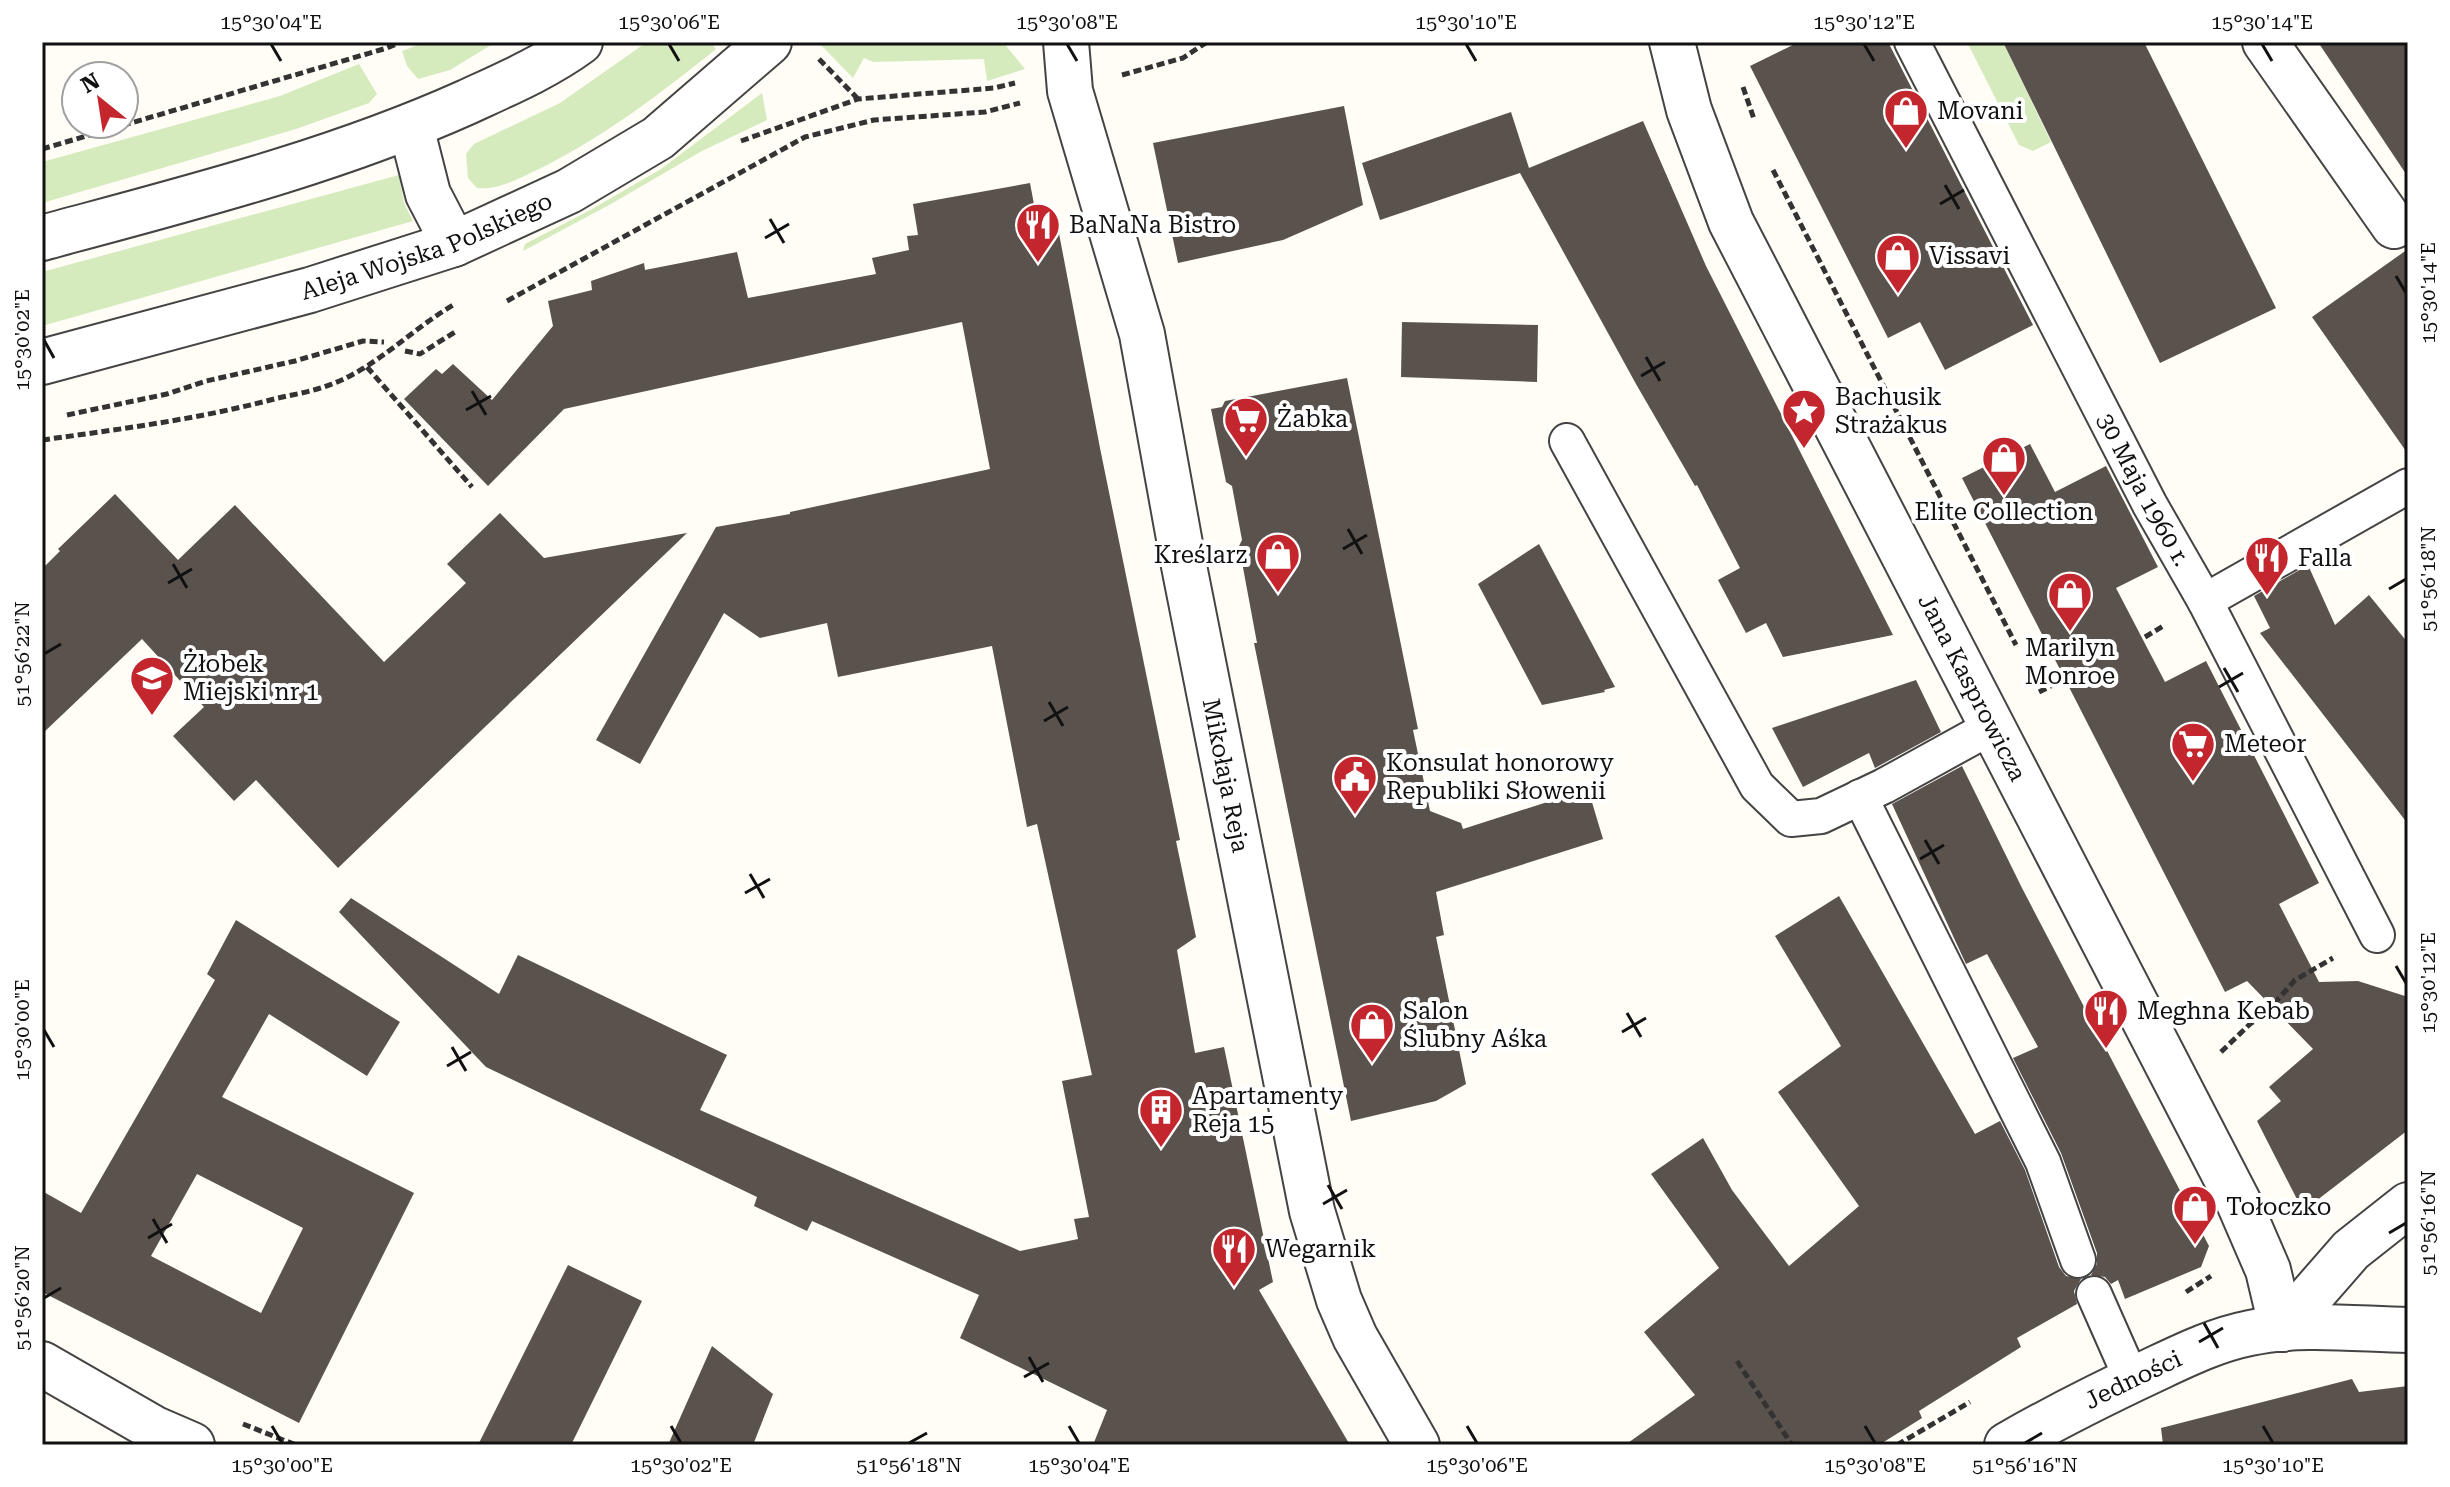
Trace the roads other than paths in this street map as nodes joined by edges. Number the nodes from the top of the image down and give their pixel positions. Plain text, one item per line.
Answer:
1 (580, 42) edge
2 (769, 42) edge
3 (1036, 42) edge
4 (1066, 42) edge
5 (1672, 42) edge
6 (1912, 42) edge
7 (2265, 42) edge
8 (1070, 91) junction
9 (411, 127) junction
10 (2394, 226) dead end
11 (42, 238) edge
12 (454, 244) junction
13 (42, 362) edge
14 (1567, 441) dead end
15 (2408, 486) edge
16 (2205, 601) junction
17 (1993, 726) junction
18 (1860, 797) junction
19 (2377, 935) dead end
20 (2408, 1205) edge
21 (2078, 1260) dead end
22 (2094, 1294) dead end
23 (2282, 1329) junction
24 (2408, 1330) edge
25 (42, 1364) edge
26 (2132, 1380) junction
27 (192, 1445) edge
28 (1417, 1445) edge
29 (2007, 1445) edge

1 - 9 street
2 - 12 street, Aleja Wojska Polskiego
3 - 8 street, Mikołaja Reja
4 - 8 street, Mikołaja Reja
5 - 17 street, Jana Kasprowicza
6 - 16 lane, 30 Maja 1960 r.
7 - 10 street
8 - 28 street, Mikołaja Reja
9 - 11 street
9 - 12 street
12 - 13 street, Aleja Wojska Polskiego
14 - 18 lane
15 - 16 lane
16 - 19 lane, 30 Maja 1960 r.
17 - 18 lane
17 - 23 street, Jana Kasprowicza
18 - 21 lane
20 - 23 street
22 - 26 lane
23 - 24 street, Jedności
23 - 26 street, Jedności
25 - 27 street
26 - 29 street, Jedności

